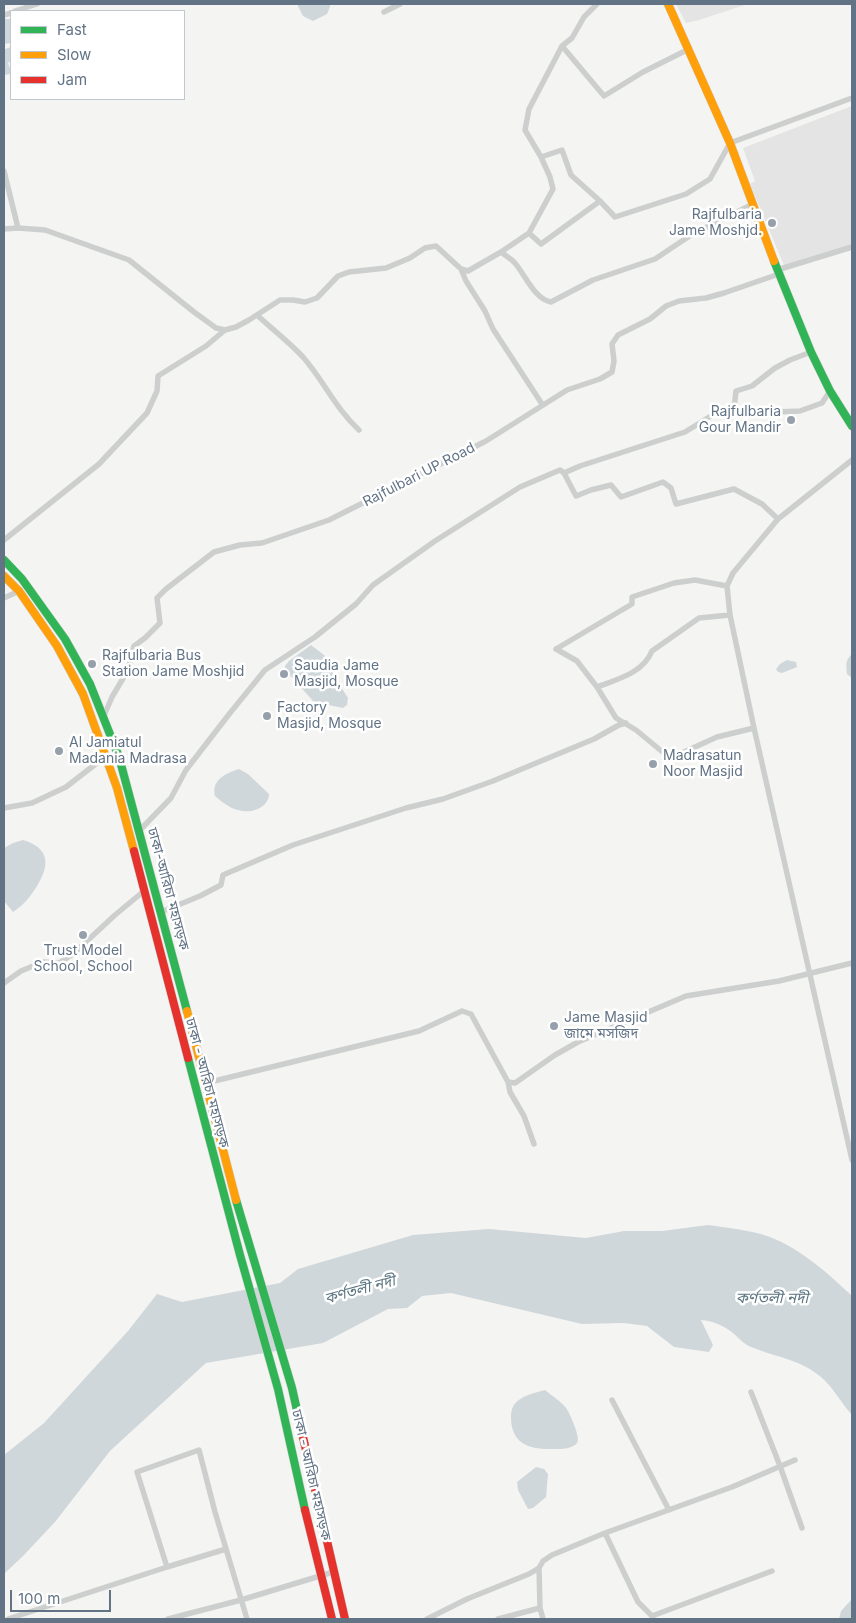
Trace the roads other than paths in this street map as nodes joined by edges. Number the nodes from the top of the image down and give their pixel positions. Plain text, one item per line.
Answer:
1 (37, 4) edge
2 (400, 4) edge
3 (598, 4) edge
4 (668, 4) edge
5 (18, 10) edge
6 (384, 12) dead end
7 (562, 46) junction
8 (689, 49) junction
9 (852, 98) edge
10 (730, 143) junction
11 (541, 157) junction
12 (4, 171) edge
13 (600, 201) junction
14 (753, 204) junction
15 (18, 228) junction
16 (4, 229) edge
17 (529, 232) junction
18 (852, 247) edge
19 (501, 252) junction
20 (461, 269) junction
21 (778, 272) junction
22 (257, 315) junction
23 (224, 330) junction
24 (811, 352) junction
25 (830, 391) junction
26 (542, 404) junction
27 (734, 409) junction
28 (852, 426) edge
29 (359, 430) dead end
30 (852, 460) edge
31 (564, 473) junction
32 (778, 520) junction
33 (4, 540) edge
34 (4, 560) edge
35 (4, 576) edge
36 (727, 586) junction
37 (18, 591) junction
38 (4, 598) edge
39 (730, 615) junction
40 (597, 687) junction
41 (103, 718) junction
42 (626, 723) junction
43 (754, 728) junction
44 (106, 756) junction
45 (4, 808) edge
46 (139, 831) junction
47 (144, 892) junction
48 (161, 912) junction
49 (852, 963) edge
50 (811, 973) junction
51 (4, 983) edge
52 (508, 1082) junction
53 (206, 1083) junction
54 (534, 1144) dead end
55 (852, 1160) edge
56 (251, 1251) joint
57 (752, 1392) dead end
58 (612, 1400) dead end
59 (795, 1460) dead end
60 (780, 1466) junction
61 (669, 1510) junction
62 (802, 1528) dead end
63 (605, 1533) junction
64 (226, 1549) junction
65 (167, 1567) junction
66 (539, 1568) junction
67 (772, 1571) dead end
68 (333, 1572) junction
69 (322, 1576) junction
70 (241, 1600) junction
71 (540, 1608) junction
72 (653, 1618) edge
73 (8, 1619) edge
74 (168, 1619) edge
75 (247, 1619) edge
76 (332, 1619) edge
77 (345, 1619) edge
78 (427, 1619) edge
79 (498, 1619) edge
80 (543, 1619) edge

1 - 5 street
2 - 6 street
3 - 7 street
4 - 8 main road
7 - 8 street
7 - 11 street
8 - 10 main road
9 - 10 street
10 - 13 street
10 - 14 main road
11 - 13 street
11 - 17 street
12 - 15 street
13 - 17 street
14 - 19 street
14 - 21 main road
15 - 16 street
15 - 23 street
17 - 19 street
18 - 21 street
19 - 20 street
20 - 22 street
20 - 26 street
21 - 24 main road
21 - 26 street, Rajfulbari UP Road
22 - 23 street
22 - 29 street
23 - 33 street
24 - 25 main road
24 - 27 street
25 - 27 street
25 - 28 main road
26 - 41 street, Rajfulbari UP Road
27 - 31 street
30 - 32 street
31 - 32 street
31 - 46 street
32 - 36 street
34 - 41 main road, ঢাকা-আরিচা মহাসড়ক
35 - 37 main road, ঢাকা - আরিচা মহাসড়ক
36 - 39 street
36 - 40 street
37 - 38 street
37 - 44 main road, ঢাকা - আরিচা মহাসড়ক
39 - 40 street
39 - 43 street
40 - 42 street
41 - 46 main road, ঢাকা-আরিচা মহাসড়ক
42 - 43 street
42 - 48 street
43 - 50 street
44 - 45 street
44 - 47 main road, ঢাকা - আরিচা মহাসড়ক
46 - 48 main road, ঢাকা-আরিচা মহাসড়ক
47 - 51 street
47 - 69 main road, ঢাকা - আরিচা মহাসড়ক
48 - 53 main road, ঢাকা-আরিচা মহাসড়ক
49 - 50 street
50 - 52 street
50 - 55 street
52 - 53 street
52 - 54 street
53 - 56 main road, ঢাকা-আরিচা মহাসড়ক
56 - 68 main road, ঢাকা - আরিচা মহাসড়ক
57 - 60 street
58 - 61 street
59 - 60 street
60 - 61 street
60 - 62 street
61 - 63 street
63 - 66 street
63 - 72 street
64 - 65 street
64 - 65 street
64 - 70 street
65 - 73 street
66 - 71 street
66 - 78 street
67 - 72 street
68 - 69 street
68 - 77 main road, ঢাকা - আরিচা মহাসড়ক
69 - 70 street
69 - 76 main road, ঢাকা - আরিচা মহাসড়ক
70 - 74 street
70 - 75 street
71 - 79 street
71 - 80 street

